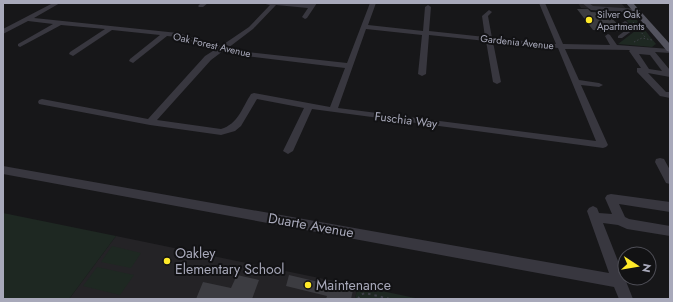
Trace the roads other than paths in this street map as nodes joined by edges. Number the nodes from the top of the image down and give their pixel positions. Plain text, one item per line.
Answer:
1 (57, 3) edge
2 (264, 3) edge
3 (275, 3) edge
4 (373, 3) edge
5 (542, 3) edge
6 (585, 3) edge
7 (629, 3) edge
8 (636, 3) edge
9 (313, 5) edge
10 (428, 7) dead end
11 (637, 11) junction
12 (489, 12) dead end
13 (305, 17) dead end
14 (27, 19) junction
15 (628, 21) road end
16 (58, 22) junction
17 (364, 27) junction
18 (111, 28) junction
19 (3, 32) edge
20 (425, 33) junction
21 (165, 34) junction
22 (608, 36) dead end
23 (620, 37) dead end
24 (489, 39) junction
25 (670, 39) edge
26 (20, 45) dead end
27 (561, 46) junction
28 (615, 47) junction
29 (221, 48) junction
30 (670, 50) edge
31 (73, 54) dead end
32 (132, 61) dead end
33 (350, 66) junction
34 (647, 71) junction
35 (422, 74) dead end
36 (670, 74) edge
37 (497, 82) dead end
38 (577, 82) junction
39 (599, 85) dead end
40 (670, 95) edge
41 (42, 102) dead end
42 (309, 107) junction
43 (333, 110) junction
44 (150, 122) junction
45 (288, 151) dead end
46 (670, 164) edge
47 (3, 170) edge
48 (670, 180) edge
49 (670, 207) edge
50 (620, 220) junction
51 (670, 231) edge
52 (617, 275) edge
53 (617, 281) edge
54 (621, 286) edge
55 (626, 299) edge

1 - 14 street
2 - 3 street
3 - 9 street
3 - 29 street
4 - 17 street
5 - 27 street
6 - 11 street
7 - 11 main road
8 - 25 main road
9 - 13 street
10 - 20 street
11 - 30 main road
12 - 24 street
14 - 16 street, Oak Forest Avenue
14 - 19 street
15 - 23 street
16 - 18 street, Oak Forest Avenue
16 - 26 street
17 - 20 street, Gardenia Avenue
17 - 33 street
18 - 21 street, Oak Forest Avenue
18 - 31 street
20 - 24 street, Gardenia Avenue
20 - 35 street
21 - 29 street, Oak Forest Avenue
21 - 32 street
22 - 28 street
24 - 27 street, Gardenia Avenue
24 - 37 street
27 - 28 street, Gardenia Avenue
27 - 38 street
28 - 30 street, Gardenia Avenue
29 - 33 street, Oak Forest Avenue
29 - 44 street
33 - 43 street
34 - 36 street
34 - 36 street
34 - 40 street
38 - 39 street
38 - 43 street, Fuschia Way
41 - 44 street
42 - 43 street, Fuschia Way
42 - 44 street, Fuschia Way
42 - 45 street
46 - 48 street
47 - 53 street, Duarte Avenue
49 - 50 street
50 - 51 street
50 - 52 street
54 - 55 street

